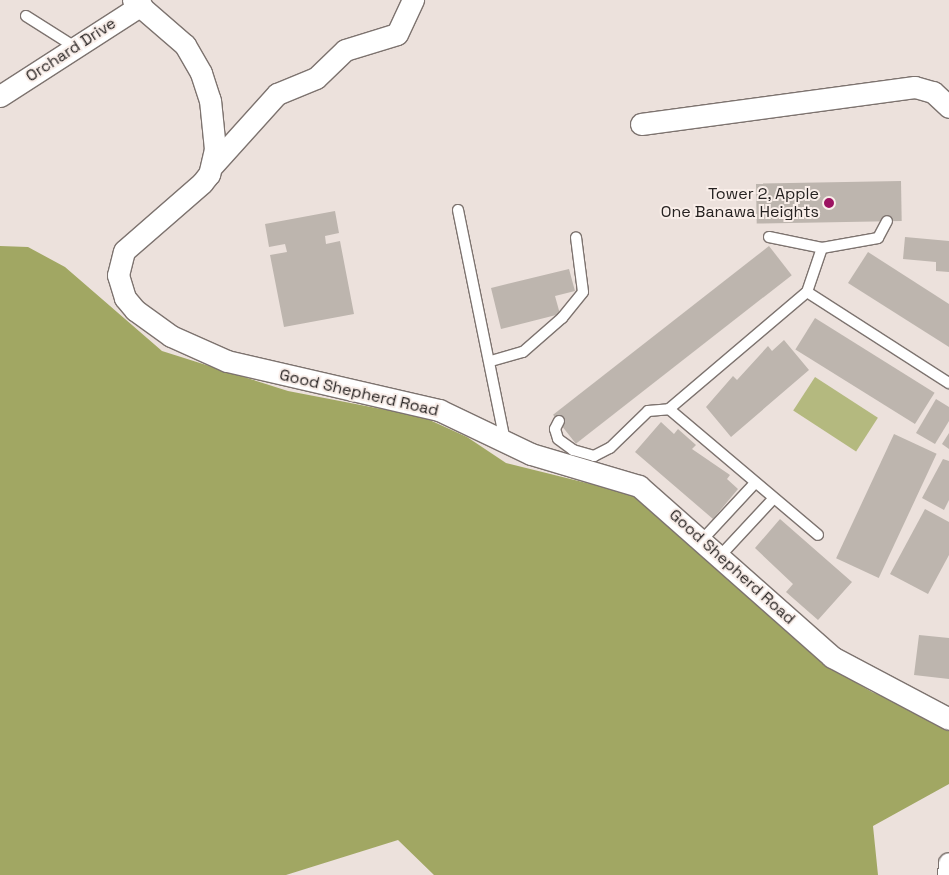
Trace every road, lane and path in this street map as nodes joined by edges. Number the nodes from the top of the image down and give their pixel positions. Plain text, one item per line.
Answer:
1 (413, 0) edge
2 (137, 3) edge
3 (26, 16) dead end
4 (75, 47) junction
5 (0, 96) edge
6 (949, 107) edge
7 (642, 124) dead end
8 (213, 165) junction
9 (458, 210) dead end
10 (887, 221) dead end
11 (576, 237) dead end
12 (769, 237) dead end
13 (822, 248) junction
14 (807, 292) junction
15 (491, 360) junction
16 (949, 383) edge
17 (669, 409) junction
18 (559, 421) dead end
19 (505, 444) junction
20 (754, 484) junction
21 (772, 500) junction
22 (818, 535) dead end
23 (702, 540) junction
24 (720, 556) junction
25 (949, 719) edge
26 (949, 863) edge
27 (948, 875) edge

1 - 8 street, Good Shepherd Road
2 - 4 street, Orchard Drive
2 - 8 street
3 - 4 lane
4 - 5 street, Orchard Drive
6 - 7 street
8 - 19 street, Good Shepherd Road
9 - 15 lane
10 - 13 lane
11 - 15 lane
12 - 13 lane
13 - 14 lane
14 - 16 lane
14 - 17 lane
15 - 19 lane
17 - 18 lane
17 - 20 lane
19 - 23 street, Good Shepherd Road
20 - 21 lane
20 - 23 lane
21 - 22 lane
21 - 24 lane
23 - 24 street, Good Shepherd Road
24 - 25 street, Good Shepherd Road
26 - 27 street

